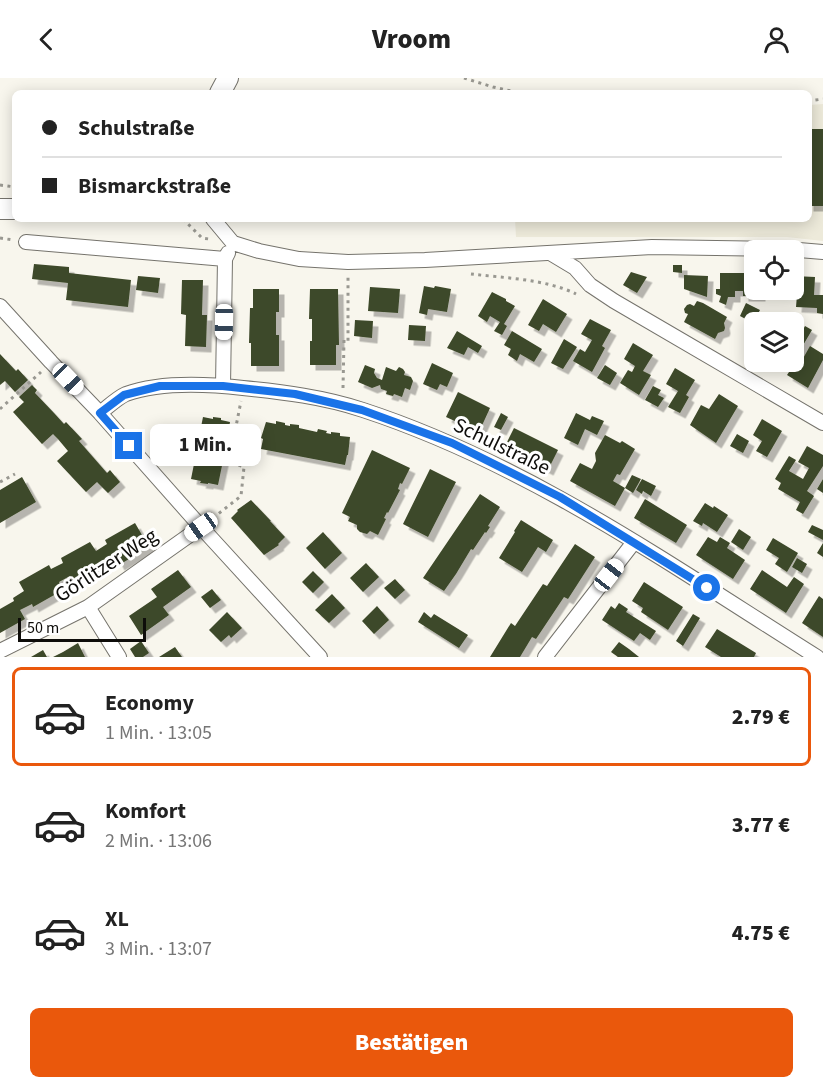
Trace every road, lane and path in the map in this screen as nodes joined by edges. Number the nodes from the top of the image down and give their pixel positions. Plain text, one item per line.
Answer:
1 (464, 78) edge
2 (506, 90) edge
3 (216, 222) edge
4 (26, 242) dead end
5 (233, 243) junction
6 (823, 252) edge
7 (550, 253) junction
8 (225, 259) junction
9 (348, 262) junction
10 (461, 273) dead end
11 (583, 297) dead end
12 (0, 306) edge
13 (51, 362) junction
14 (223, 386) junction
15 (244, 388) junction
16 (343, 405) junction
17 (0, 409) edge
18 (100, 413) junction
19 (823, 423) edge
20 (15, 474) dead end
21 (0, 482) edge
22 (201, 527) junction
23 (634, 542) junction
24 (88, 607) junction
25 (0, 651) edge
26 (119, 657) edge
27 (320, 657) edge
28 (544, 657) edge
29 (817, 657) edge

1 - 2 path
3 - 5 street
4 - 8 street
5 - 8 street
5 - 9 street
6 - 7 street
7 - 9 street
7 - 19 street
8 - 14 street
9 - 16 path
10 - 11 path
12 - 13 street
13 - 17 path
13 - 18 street
14 - 15 street, Schulstraße
14 - 18 street, Schulstraße
15 - 16 street, Schulstraße
15 - 22 path
16 - 23 street, Schulstraße
18 - 22 street
20 - 21 path
22 - 24 street, Görlitzer Weg
22 - 27 street
23 - 28 street
23 - 29 street, Schulstraße
24 - 25 street, Görlitzer Weg
24 - 26 street

